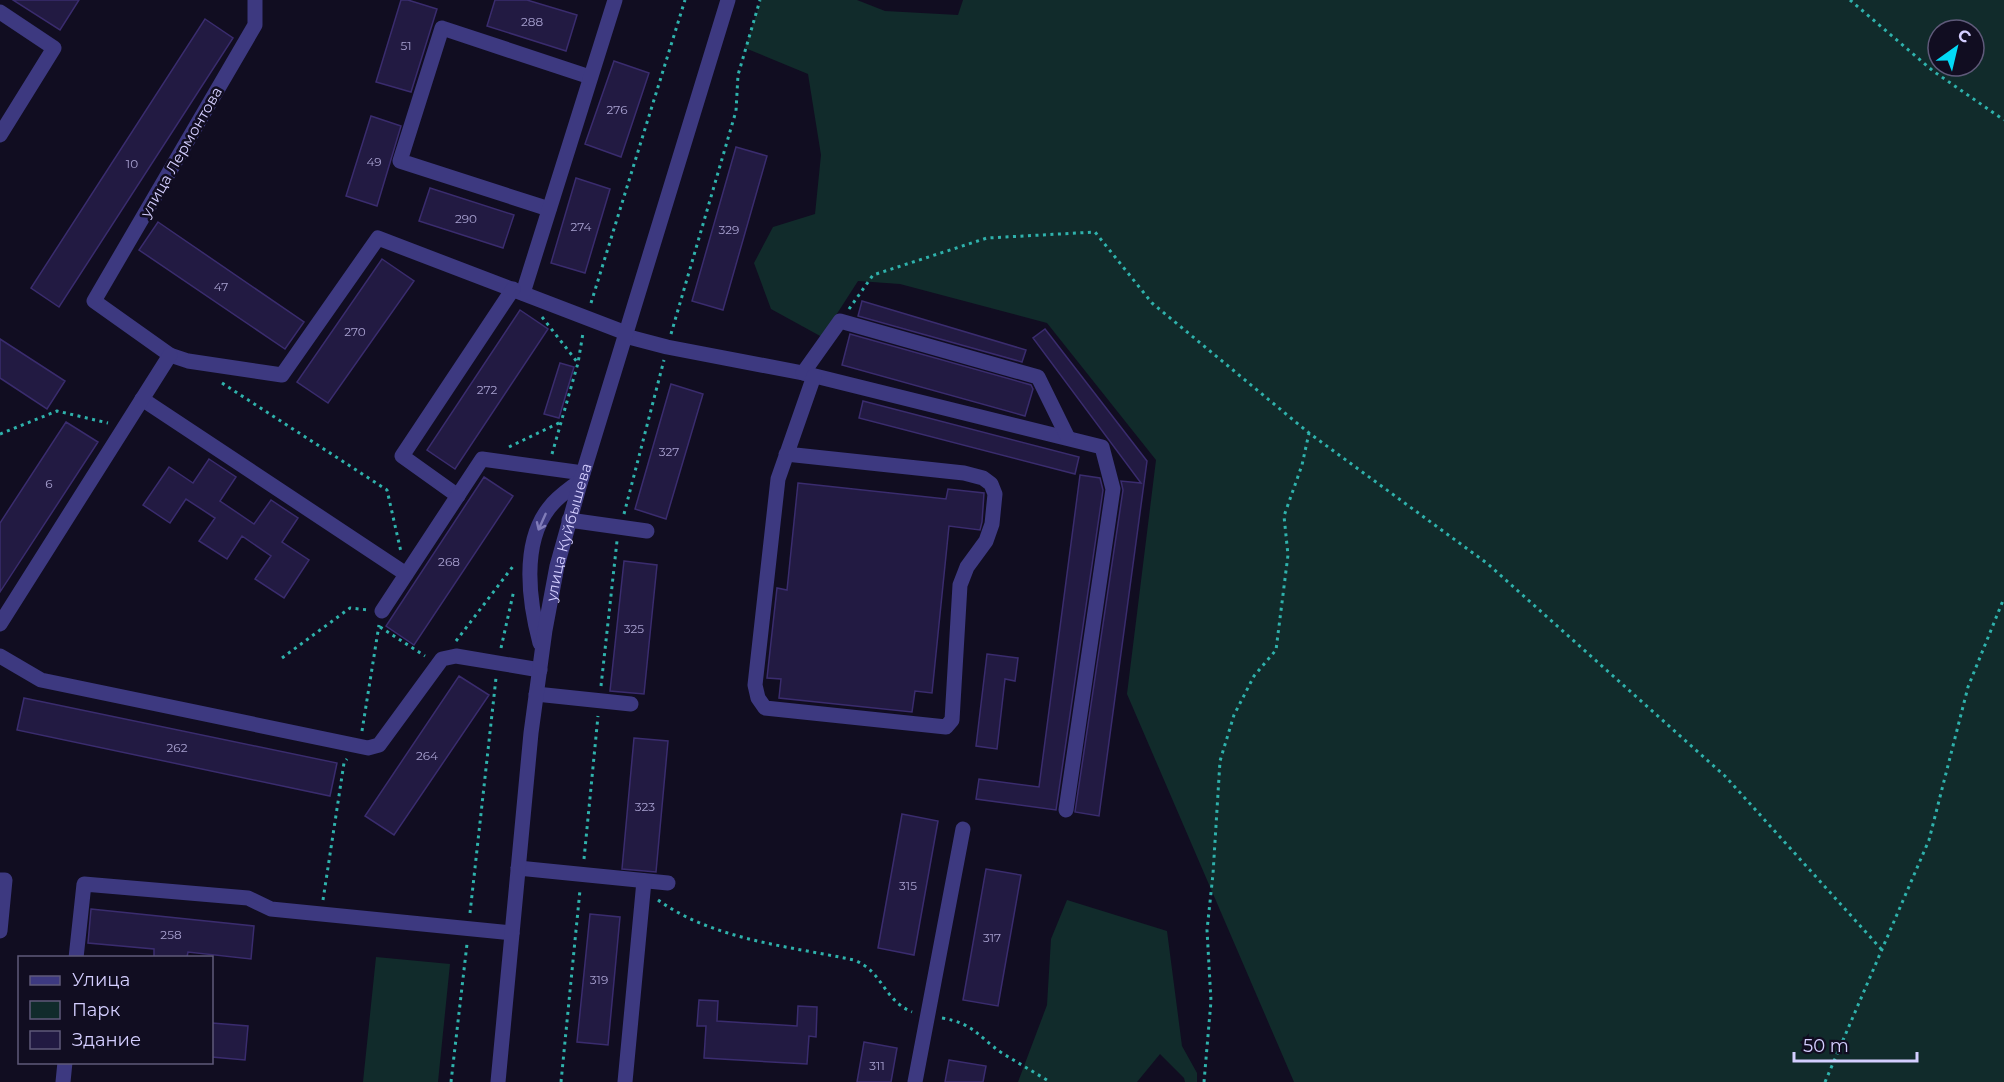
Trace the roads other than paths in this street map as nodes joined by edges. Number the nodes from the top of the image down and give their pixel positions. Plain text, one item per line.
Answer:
1 (255, 0) edge
2 (615, 0) edge
3 (728, 0) edge
4 (0, 12) edge
5 (590, 77) junction
6 (0, 135) edge
7 (549, 208) junction
8 (518, 291) junction
9 (626, 335) junction
10 (170, 355) junction
11 (809, 375) junction
12 (142, 399) junction
13 (1068, 438) junction
14 (786, 454) junction
15 (582, 476) junction
16 (458, 496) junction
17 (569, 520) junction
18 (647, 531) dead end
19 (406, 574) junction
20 (380, 619) road end
21 (0, 624) edge
22 (542, 650) junction
23 (0, 656) edge
24 (540, 670) junction
25 (536, 694) junction
26 (631, 704) dead end
27 (1066, 810) dead end
28 (963, 829) dead end
29 (518, 868) junction
30 (0, 880) edge
31 (668, 883) dead end
32 (644, 885) junction
33 (0, 932) edge
34 (512, 933) junction
35 (76, 956) edge
36 (65, 1064) edge
37 (63, 1082) edge
38 (498, 1082) edge
39 (625, 1082) edge
40 (915, 1082) edge

1 - 10 street, улица Лермонтова
2 - 5 street
3 - 9 street, улица Куйбышева
4 - 6 street
5 - 7 street
5 - 7 street
7 - 8 street
8 - 9 street
8 - 10 street
8 - 16 street
9 - 11 street
9 - 15 street, улица Куйбышева
10 - 12 street
11 - 13 street
11 - 13 street
11 - 14 street
12 - 19 street
12 - 21 street
13 - 27 street
14 - 14 street
15 - 16 street
15 - 17 street, улица Куйбышева
15 -> 22 street
16 - 19 street
17 - 18 street
17 - 22 street, улица Куйбышева
19 - 20 street
22 - 24 street, улица Куйбышева
23 - 24 street
24 - 25 street, улица Куйбышева
25 - 26 street
25 - 29 street, улица Куйбышева
28 - 40 street
29 - 32 street
29 - 34 street, улица Куйбышева
30 - 33 street
31 - 32 street
32 - 39 street
34 - 35 street
34 - 38 street, улица Куйбышева
36 - 37 street

